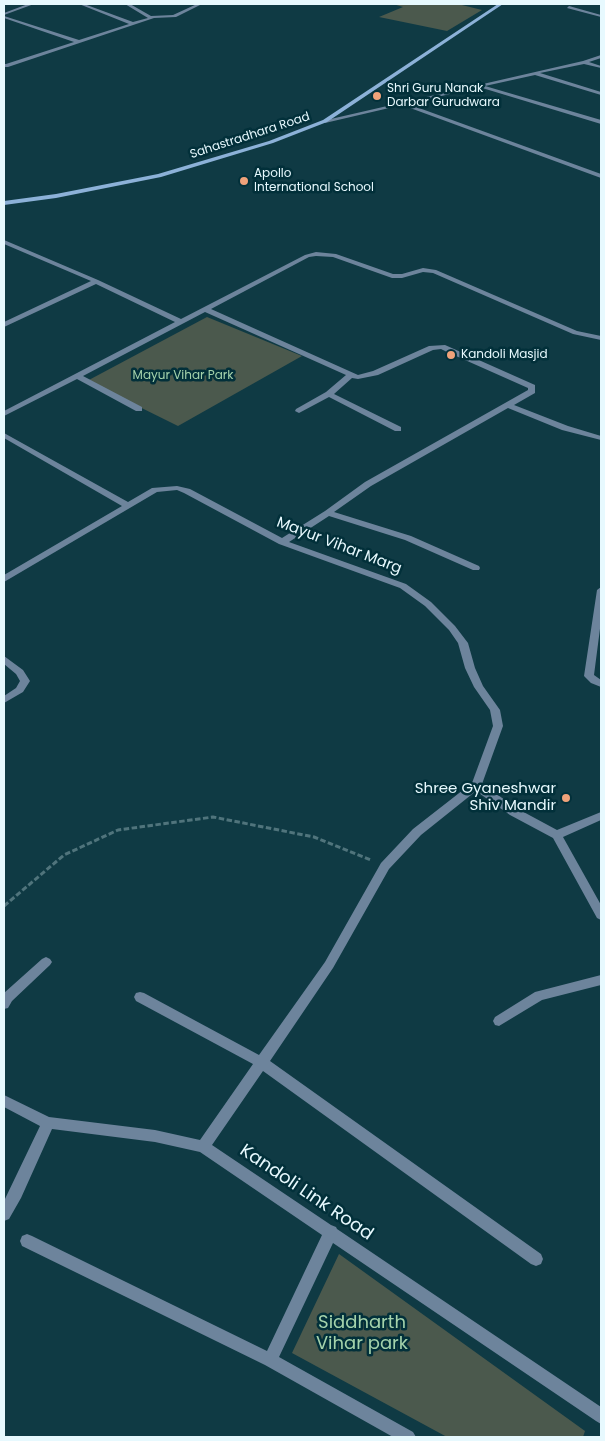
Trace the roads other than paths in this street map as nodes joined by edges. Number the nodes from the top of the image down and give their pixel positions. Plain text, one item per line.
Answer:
1 (30, 4) edge
2 (81, 4) edge
3 (127, 4) edge
4 (200, 4) edge
5 (501, 4) edge
6 (569, 7) dead end
7 (4, 16) edge
8 (601, 16) edge
9 (151, 17) junction
10 (133, 24) junction
11 (80, 42) junction
12 (601, 56) edge
13 (584, 62) junction
14 (4, 66) edge
15 (601, 67) edge
16 (533, 73) junction
17 (479, 86) junction
18 (601, 94) edge
19 (403, 104) junction
20 (325, 122) junction
21 (601, 122) edge
22 (601, 176) edge
23 (4, 203) edge
24 (4, 242) edge
25 (96, 281) junction
26 (206, 309) junction
27 (181, 322) junction
28 (4, 325) edge
29 (601, 338) edge
30 (78, 376) junction
31 (351, 376) junction
32 (329, 394) junction
33 (508, 405) junction
34 (139, 409) dead end
35 (299, 411) dead end
36 (4, 414) edge
37 (398, 429) dead end
38 (4, 435) edge
39 (601, 438) edge
40 (129, 506) junction
41 (328, 514) junction
42 (282, 542) junction
43 (476, 568) dead end
44 (4, 578) edge
45 (601, 590) edge
46 (4, 659) edge
47 (601, 684) edge
48 (4, 700) edge
49 (476, 785) junction
50 (601, 816) edge
51 (557, 835) junction
52 (601, 915) edge
53 (46, 962) dead end
54 (601, 980) edge
55 (140, 996) dead end
56 (4, 1004) edge
57 (499, 1021) dead end
58 (262, 1064) junction
59 (4, 1101) edge
60 (48, 1123) junction
61 (203, 1147) junction
62 (4, 1214) edge
63 (331, 1232) junction
64 (28, 1241) dead end
65 (536, 1259) dead end
66 (270, 1360) junction
67 (601, 1416) edge
68 (408, 1437) edge

1 - 7 street
2 - 10 street
3 - 9 street
4 - 9 street
5 - 20 main road, Sahastradhara Road
6 - 8 street
7 - 11 street
9 - 10 street
10 - 11 street
11 - 14 street
12 - 13 street
13 - 15 street
13 - 16 street
16 - 17 street
16 - 18 street
17 - 19 street
17 - 21 street
19 - 20 street
19 - 22 street
20 - 23 main road, Sahastradhara Road
24 - 25 street
25 - 27 street
25 - 28 street
26 - 27 street
26 - 29 street
26 - 31 street
27 - 30 street
30 - 34 street
30 - 36 street
31 - 32 street
31 - 33 street
32 - 35 street
32 - 37 street
33 - 39 street
33 - 41 street
38 - 40 street
40 - 42 street, Mayur Vihar Marg
40 - 44 street
41 - 42 street
41 - 43 street
42 - 49 street, Mayur Vihar Marg
45 - 47 street
46 - 48 street
49 - 51 street
49 - 58 street
50 - 51 street
51 - 52 street
53 - 56 street
54 - 57 street
55 - 58 street
58 - 61 street
58 - 65 street
59 - 60 street, Kandoli Link Road
60 - 61 street, Kandoli Link Road
60 - 62 street
61 - 63 street, Kandoli Link Road
63 - 66 street
63 - 67 street, Kandoli Link Road
64 - 66 street
66 - 68 street

